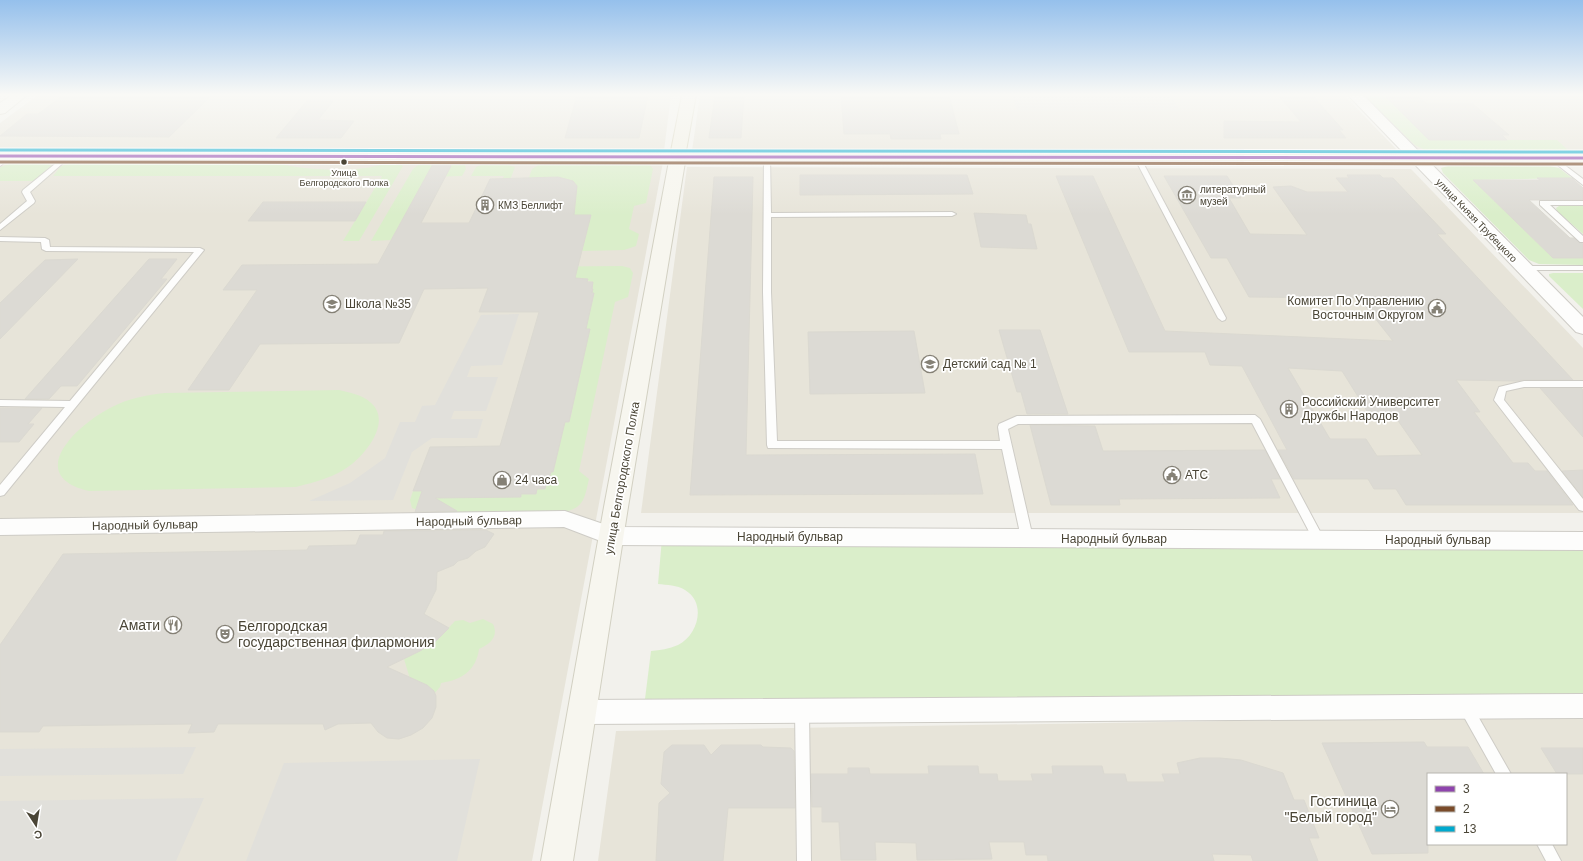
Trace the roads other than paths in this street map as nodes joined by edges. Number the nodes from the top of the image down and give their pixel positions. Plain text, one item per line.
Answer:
1 (682, 135) edge
2 (1395, 135) edge
3 (68, 156) junction
4 (678, 156) junction
5 (767, 156) junction
6 (1137, 156) junction
7 (1416, 157) junction
8 (3, 158) edge
9 (1552, 158) junction
10 (1583, 158) edge
11 (1583, 184) edge
12 (1583, 204) edge
13 (767, 214) junction
14 (952, 214) dead end
15 (0, 228) edge
16 (0, 239) edge
17 (1583, 240) edge
18 (1524, 268) junction
19 (1583, 268) edge
20 (1222, 318) dead end
21 (1583, 328) edge
22 (1583, 384) edge
23 (0, 403) edge
24 (73, 404) junction
25 (1006, 445) junction
26 (0, 492) edge
27 (1583, 507) edge
28 (0, 527) edge
29 (611, 536) junction
30 (1027, 538) junction
31 (1319, 540) junction
32 (1583, 541) edge
33 (1583, 706) edge
34 (1465, 707) junction
35 (802, 711) junction
36 (582, 712) junction
37 (1503, 773) edge
38 (1545, 845) edge
39 (557, 861) edge
40 (804, 861) edge
41 (1554, 861) edge

1 - 4 main road, улица Белгородского Полка
2 - 7 street, улица Князя Трубецкого
3 - 4 main road
3 - 8 main road
3 - 15 lane
4 - 5 main road
4 - 29 main road, улица Белгородского Полка
5 - 6 main road
5 - 13 lane
6 - 7 main road
6 - 20 lane
7 - 9 main road
7 - 18 street, улица Князя Трубецкого
9 - 10 main road
9 - 11 lane
12 - 17 lane
13 - 14 lane
13 - 25 lane
16 - 24 lane
18 - 19 lane
18 - 21 street, улица Князя Трубецкого
22 - 27 lane
23 - 24 lane
24 - 26 lane
25 - 30 lane
25 - 31 lane
28 - 29 street, Народный бульвар
29 - 30 street, Народный бульвар
29 - 36 main road, улица Белгородского Полка
30 - 31 street, Народный бульвар
31 - 32 street, Народный бульвар
33 - 34 street
34 - 35 street
34 - 37 lane
35 - 36 street
35 - 40 lane
36 - 39 main road, улица Белгородского Полка
38 - 41 lane

